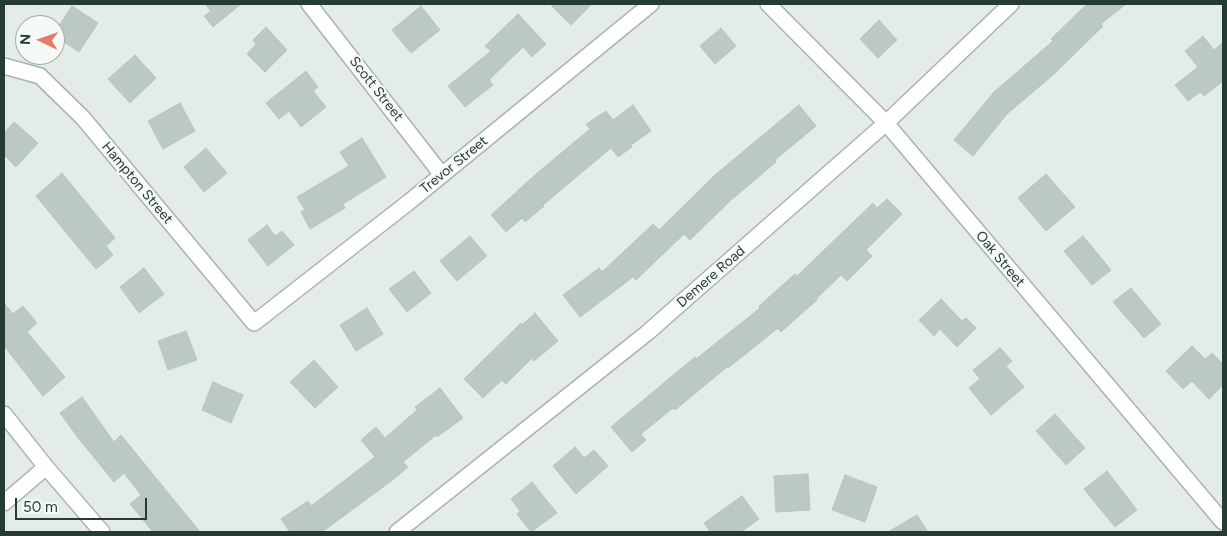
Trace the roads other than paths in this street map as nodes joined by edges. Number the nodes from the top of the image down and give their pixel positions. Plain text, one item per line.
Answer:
1 (309, 4) edge
2 (651, 4) edge
3 (768, 4) edge
4 (1011, 4) edge
5 (4, 66) edge
6 (886, 123) junction
7 (442, 175) junction
8 (254, 322) joint
9 (4, 414) edge
10 (46, 467) junction
11 (4, 503) edge
12 (1223, 522) edge
13 (102, 532) edge
14 (397, 532) edge

1 - 7 street, Scott Street
2 - 7 street, Trevor Street
3 - 6 street, Oak Street
4 - 6 street, Demere Road
5 - 8 street, Hampton Street
6 - 12 street, Oak Street
6 - 14 street, Demere Road
7 - 8 street, Trevor Street
9 - 10 street
10 - 11 street
10 - 13 street

